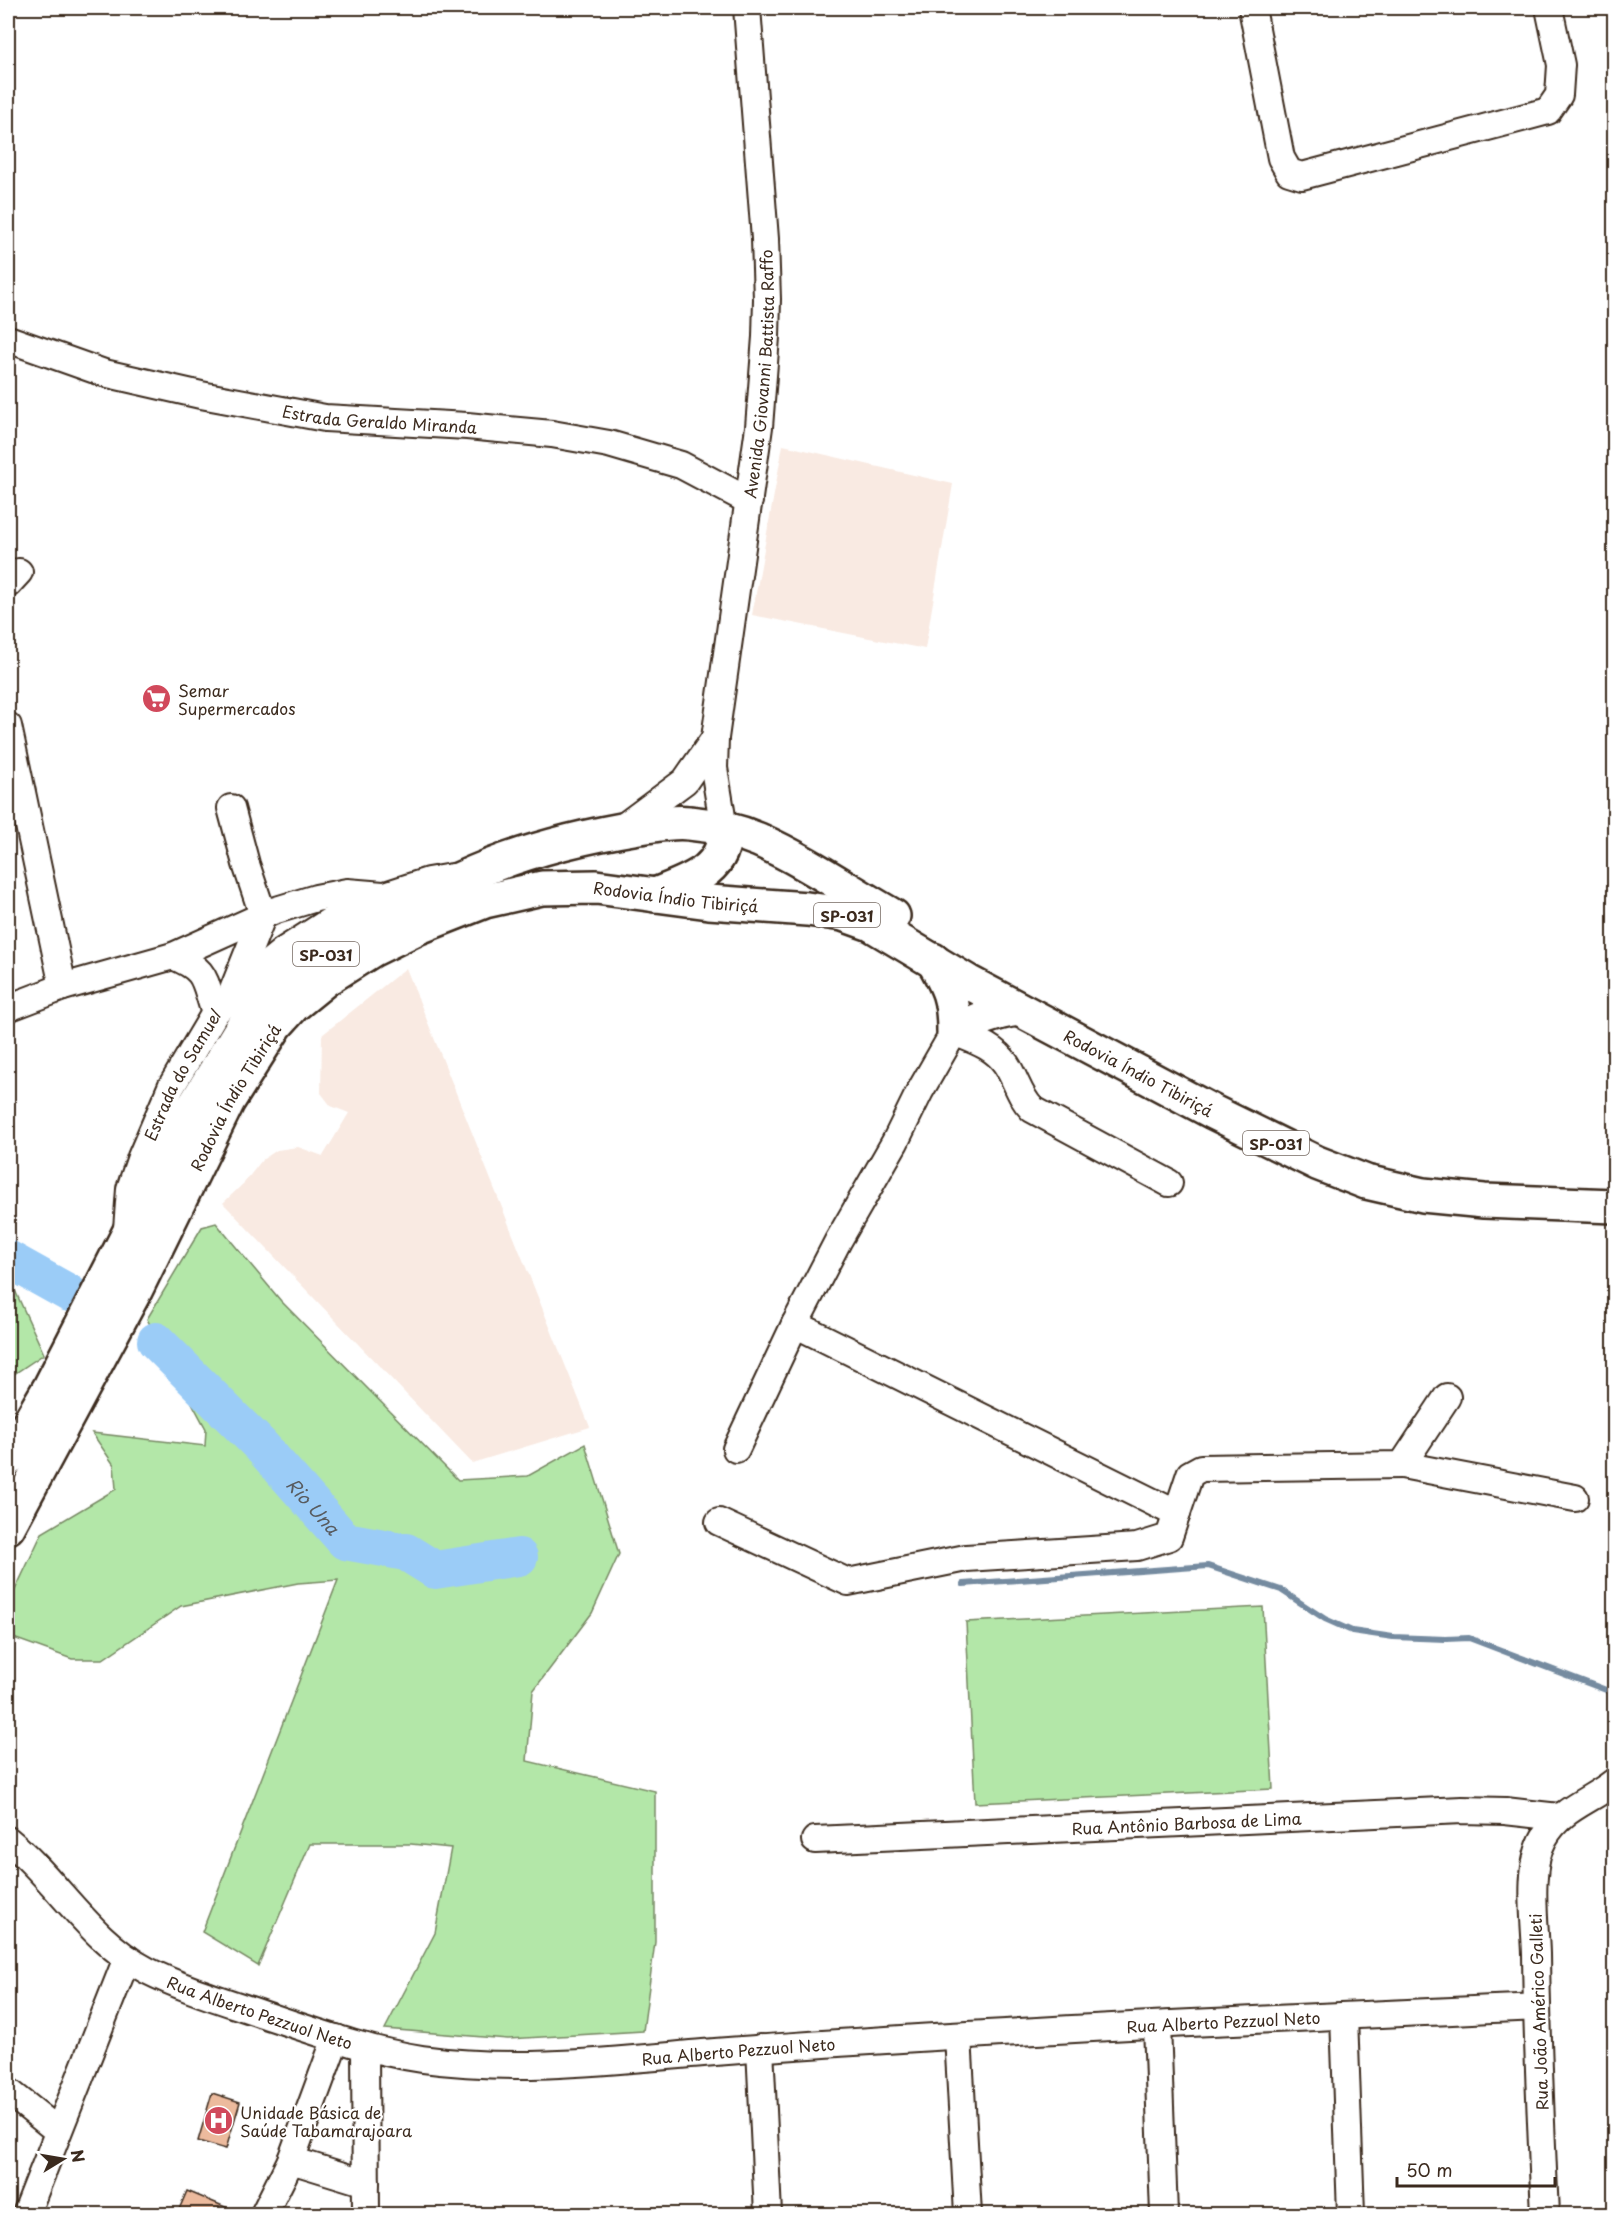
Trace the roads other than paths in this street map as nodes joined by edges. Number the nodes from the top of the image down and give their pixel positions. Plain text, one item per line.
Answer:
1 (747, 8) edge
2 (1252, 8) edge
3 (1549, 8) edge
4 (8, 339) edge
5 (749, 501) junction
6 (8, 726) edge
7 (715, 738) junction
8 (231, 808) dead end
9 (724, 829) junction
10 (618, 831) junction
11 (469, 875) junction
12 (385, 895) junction
13 (653, 895) junction
14 (263, 915) junction
15 (173, 956) junction
16 (933, 960) junction
17 (63, 987) junction
18 (222, 1005) junction
19 (8, 1008) edge
20 (1018, 1009) junction
21 (954, 1032) junction
22 (1169, 1183) dead end
23 (1614, 1186) edge
24 (1614, 1206) edge
25 (126, 1239) junction
26 (795, 1324) junction
27 (1448, 1397) dead end
28 (736, 1449) dead end
29 (8, 1459) edge
30 (1402, 1466) junction
31 (1575, 1498) dead end
32 (1177, 1514) junction
33 (719, 1522) dead end
34 (8, 1527) edge
35 (1614, 1784) edge
36 (1559, 1816) junction
37 (8, 1840) edge
38 (815, 1840) dead end
39 (127, 1958) junction
40 (1537, 2007) junction
41 (1344, 2016) junction
42 (1156, 2025) junction
43 (958, 2036) junction
44 (336, 2038) junction
45 (365, 2047) junction
46 (759, 2048) junction
47 (8, 2091) edge
48 (58, 2132) junction
49 (291, 2160) junction
50 (366, 2182) junction
51 (26, 2214) edge
52 (264, 2214) edge
53 (366, 2214) edge
54 (768, 2214) edge
55 (968, 2214) edge
56 (1164, 2214) edge
57 (1352, 2214) edge
58 (1545, 2214) edge

1 - 5 street, Avenida Giovanni Battista Raffo
2 - 3 street
4 - 5 street, Estrada Geraldo Miranda
5 - 7 street, Avenida Giovanni Battista Raffo
6 - 17 street
7 - 9 street, Avenida Giovanni Battista Raffo
7 - 10 street, Avenida Giovanni Battista Raffo
8 - 14 street
9 - 10 highway, Rodovia Índio Tibiriçá / SP-031
9 - 13 highway
9 - 23 highway, Rodovia Índio Tibiriçá / SP-031
10 - 11 highway, Rodovia Índio Tibiriçá / SP-031
11 - 12 street
11 - 25 highway, Rodovia Índio Tibiriçá / SP-031
12 - 14 street
12 - 18 street
13 - 16 highway, Rodovia Índio Tibiriçá / SP-031
13 - 34 highway, Rodovia Índio Tibiriçá / SP-031
14 - 15 street
14 - 18 street
15 - 17 street
15 - 18 street, Estrada do Samuel
16 - 20 highway, Rodovia Índio Tibiriçá / SP-031
16 - 21 highway
17 - 19 street
18 - 25 street, Estrada do Samuel
20 - 21 highway
20 - 24 highway, Rodovia Índio Tibiriçá / SP-031
21 - 22 street
21 - 26 street
25 - 29 highway, Rodovia Índio Tibiriçá / SP-031
26 - 28 street
26 - 32 street
27 - 30 street
30 - 31 street
30 - 32 street
32 - 33 street
35 - 36 street
36 - 38 street, Rua Antônio Barbosa de Lima
36 - 40 street, Rua João Américo Galleti
37 - 39 street, Rua Alberto Pezzuol Neto
39 - 44 street, Rua Alberto Pezzuol Neto
39 - 48 street
40 - 41 street, Rua Alberto Pezzuol Neto
40 - 58 street, Rua João Américo Galleti
41 - 42 street, Rua Alberto Pezzuol Neto
41 - 57 street
42 - 43 street, Rua Alberto Pezzuol Neto
42 - 56 street
43 - 46 street, Rua Alberto Pezzuol Neto
43 - 55 street
44 - 45 street, Rua Alberto Pezzuol Neto
44 - 49 street
45 - 46 street, Rua Alberto Pezzuol Neto
45 - 50 street
46 - 54 street
47 - 48 street
48 - 51 street
49 - 50 street
49 - 52 street
50 - 53 street

